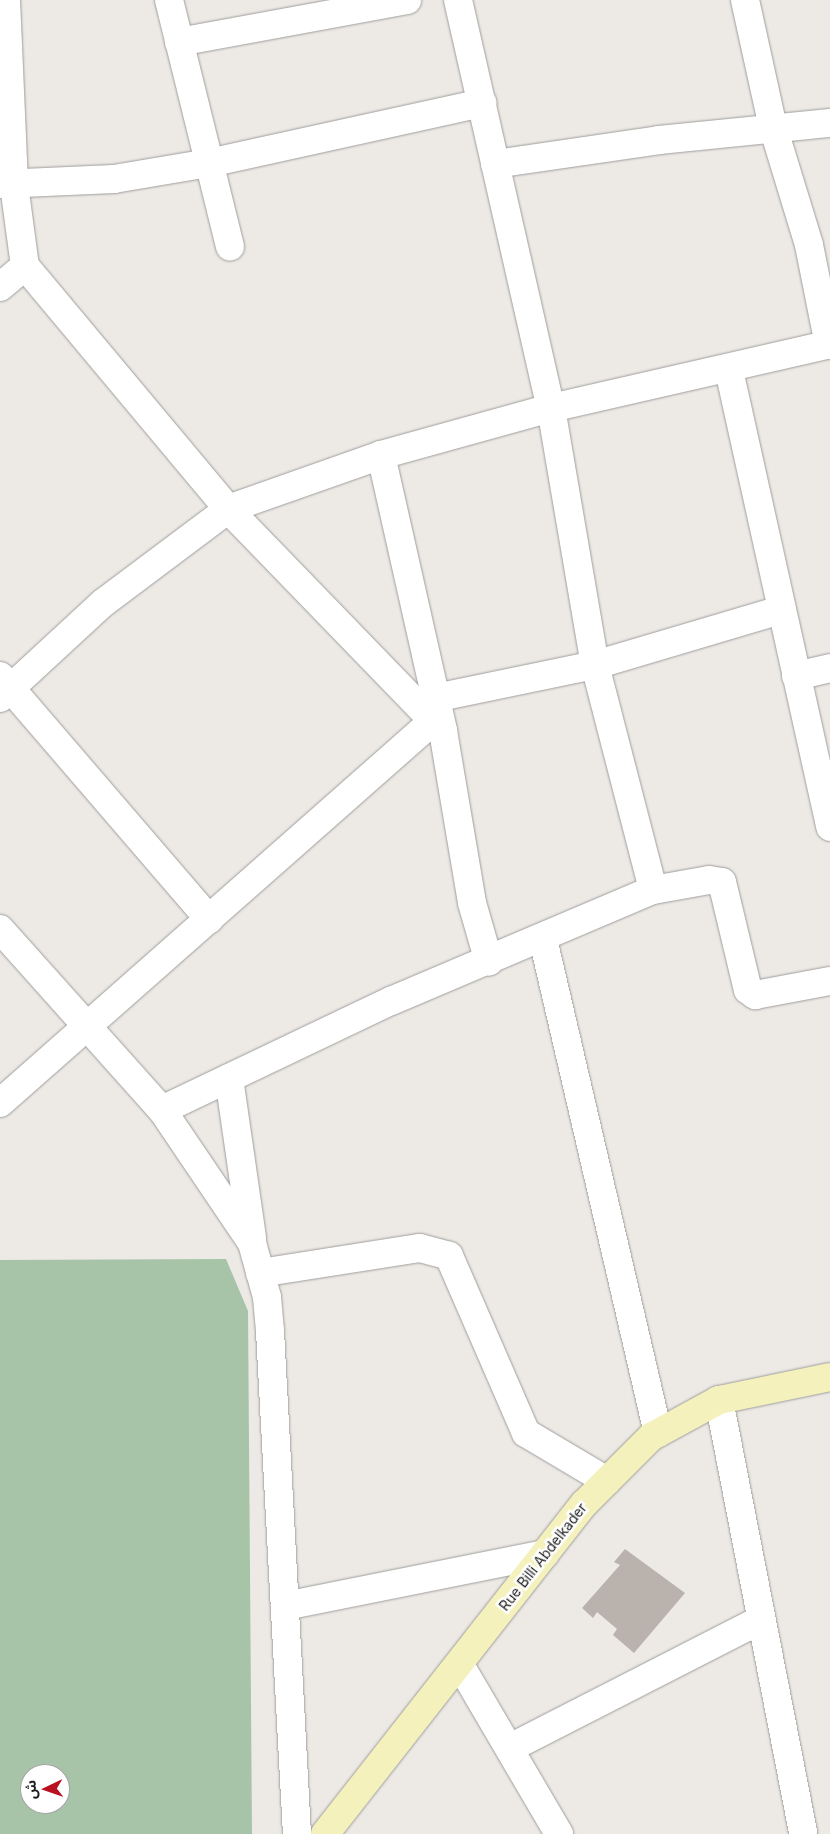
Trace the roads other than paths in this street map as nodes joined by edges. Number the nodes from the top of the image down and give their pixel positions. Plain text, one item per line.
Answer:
1 (6, 0) edge
2 (168, 0) edge
3 (407, 0) edge
4 (458, 0) edge
5 (745, 0) edge
6 (179, 42) junction
7 (482, 103) junction
8 (830, 123) edge
9 (773, 127) junction
10 (209, 164) junction
11 (495, 164) junction
12 (7, 185) edge
13 (230, 246) dead end
14 (25, 266) junction
15 (0, 287) edge
16 (829, 344) edge
17 (729, 370) junction
18 (551, 408) junction
19 (381, 455) junction
20 (228, 509) junction
21 (781, 610) junction
22 (595, 665) junction
23 (830, 668) edge
24 (796, 676) junction
25 (4, 688) edge
26 (437, 717) junction
27 (830, 827) edge
28 (653, 890) junction
29 (209, 919) junction
30 (0, 929) edge
31 (543, 939) junction
32 (489, 962) junction
33 (830, 981) edge
34 (87, 1026) junction
35 (229, 1078) junction
36 (0, 1103) edge
37 (162, 1110) junction
38 (257, 1262) junction
39 (830, 1377) edge
40 (719, 1400) junction
41 (658, 1433) junction
42 (607, 1481) junction
43 (545, 1554) junction
44 (285, 1606) junction
45 (760, 1620) junction
46 (460, 1665) junction
47 (510, 1748) junction
48 (327, 1833) edge
49 (297, 1834) edge
50 (559, 1834) edge
51 (803, 1834) edge

1 - 12 street
2 - 6 street
3 - 6 street
4 - 7 street
5 - 9 street
6 - 10 street
7 - 10 street
7 - 11 street
8 - 9 street
9 - 11 street
9 - 16 street
10 - 12 street
10 - 13 street
11 - 18 street
12 - 14 street
14 - 15 street
14 - 20 street
16 - 17 street
17 - 18 street
17 - 21 street
18 - 19 street
18 - 22 street
19 - 20 street
19 - 26 street
20 - 25 street
20 - 26 street
21 - 22 street
21 - 24 street
22 - 26 street
22 - 28 street
23 - 24 street
24 - 27 street
25 - 29 street
26 - 29 street
26 - 32 street
28 - 31 street
28 - 33 street
29 - 34 street
30 - 34 street
31 - 32 street
31 - 41 street
32 - 35 street
34 - 36 street
34 - 37 street
35 - 37 street
35 - 38 street
37 - 38 street
38 - 42 street
38 - 44 street
39 - 40 street, Rue Billi Abdelkader
40 - 41 street, Rue Billi Abdelkader
40 - 45 street
41 - 42 street, Rue Billi Abdelkader
42 - 43 street, Rue Billi Abdelkader
43 - 44 street
43 - 46 street, Rue Billi Abdelkader
44 - 49 street
45 - 47 street
45 - 51 street
46 - 47 street
46 - 48 street, Rue Billi Abdelkader
47 - 50 street

